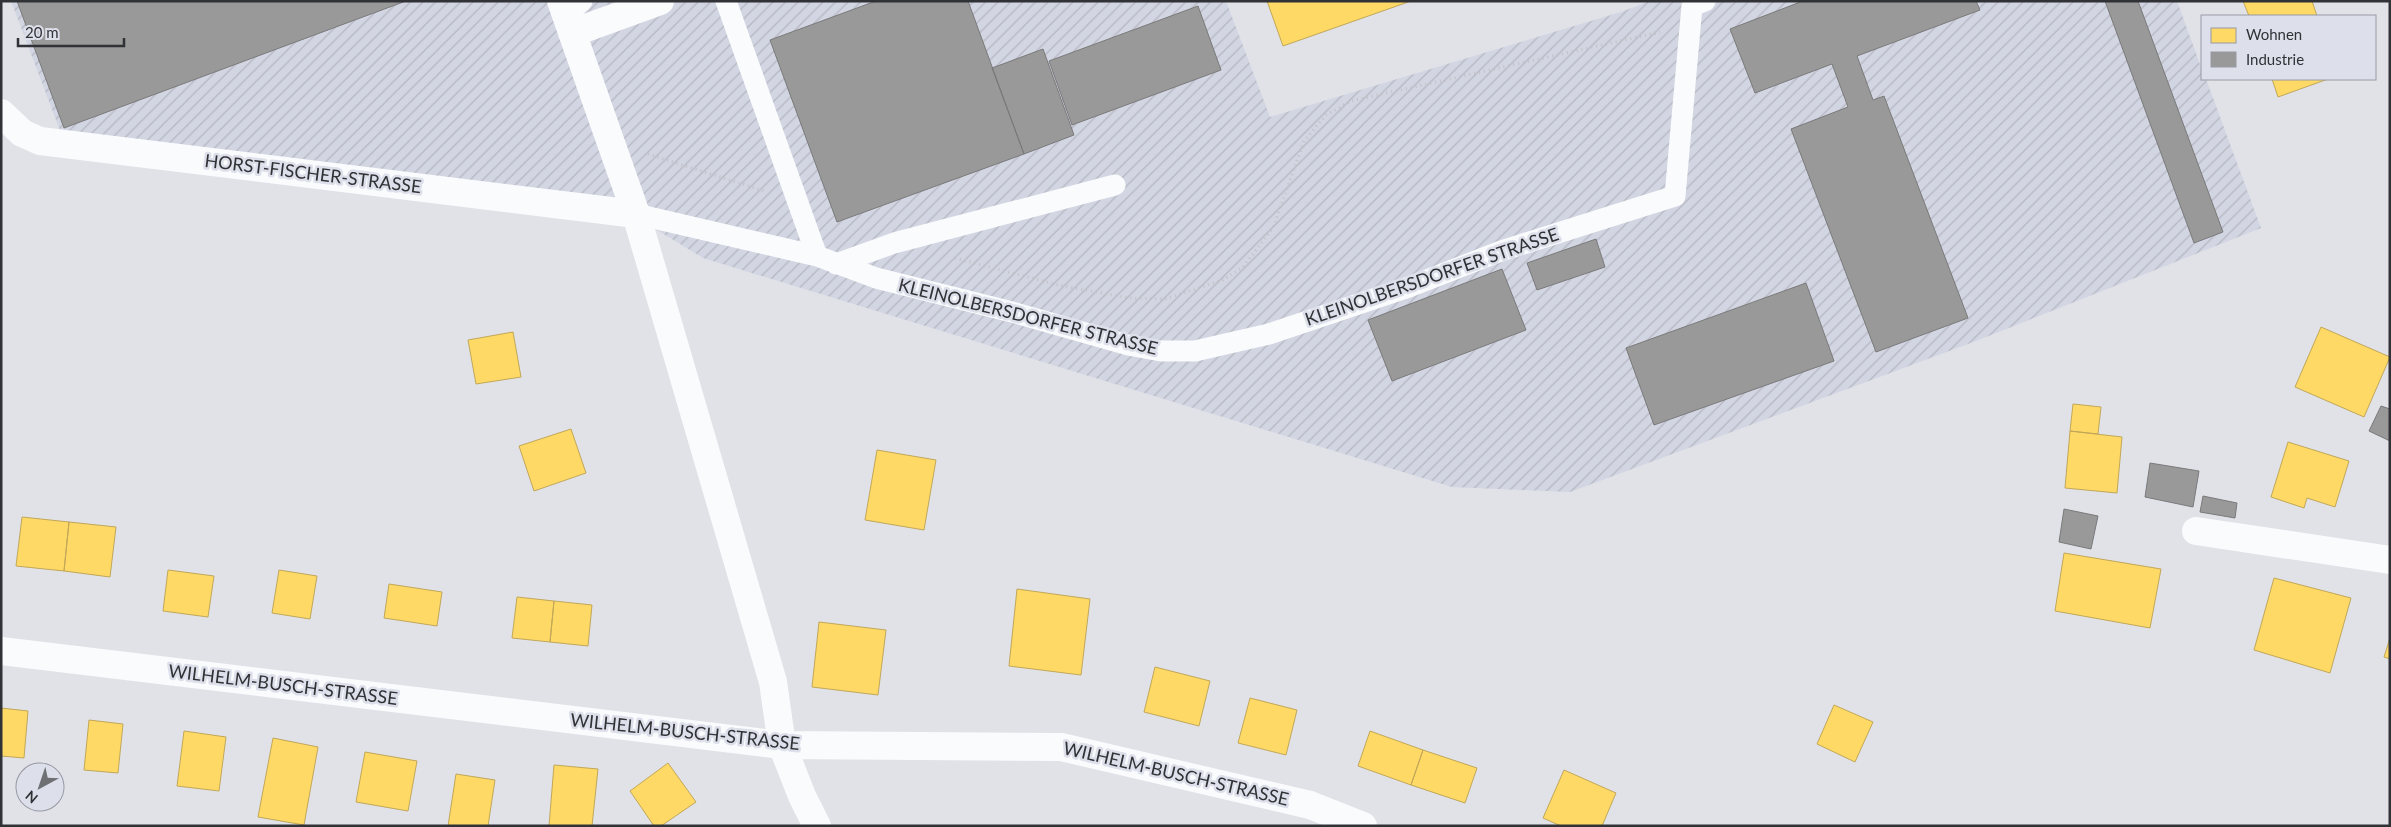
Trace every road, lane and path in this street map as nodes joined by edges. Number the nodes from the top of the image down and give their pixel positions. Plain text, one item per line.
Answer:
1 (660, 1) edge
2 (726, 1) edge
3 (1705, 1) edge
4 (570, 13) edge
5 (1690, 25) junction
6 (1, 113) edge
7 (610, 141) junction
8 (1115, 185) dead end
9 (797, 202) junction
10 (636, 214) junction
11 (817, 256) junction
12 (952, 258) dead end
13 (836, 264) junction
14 (2196, 530) dead end
15 (2390, 560) edge
16 (1, 651) edge
17 (782, 745) junction
18 (817, 826) edge
19 (1363, 826) edge

1 - 4 street
2 - 9 lane
3 - 5 lane
4 - 7 street
5 - 12 path
5 - 13 lane, KLEINOLBERSDORFER STRASSE
6 - 10 street, HORST-FISCHER-STRASSE
7 - 9 path
7 - 10 street
8 - 13 lane
9 - 11 lane
10 - 11 lane, KLEINOLBERSDORFER STRASSE
10 - 17 street
11 - 13 lane, KLEINOLBERSDORFER STRASSE
14 - 15 street
16 - 17 street, WILHELM-BUSCH-STRASSE
17 - 18 street
17 - 19 street, WILHELM-BUSCH-STRASSE

